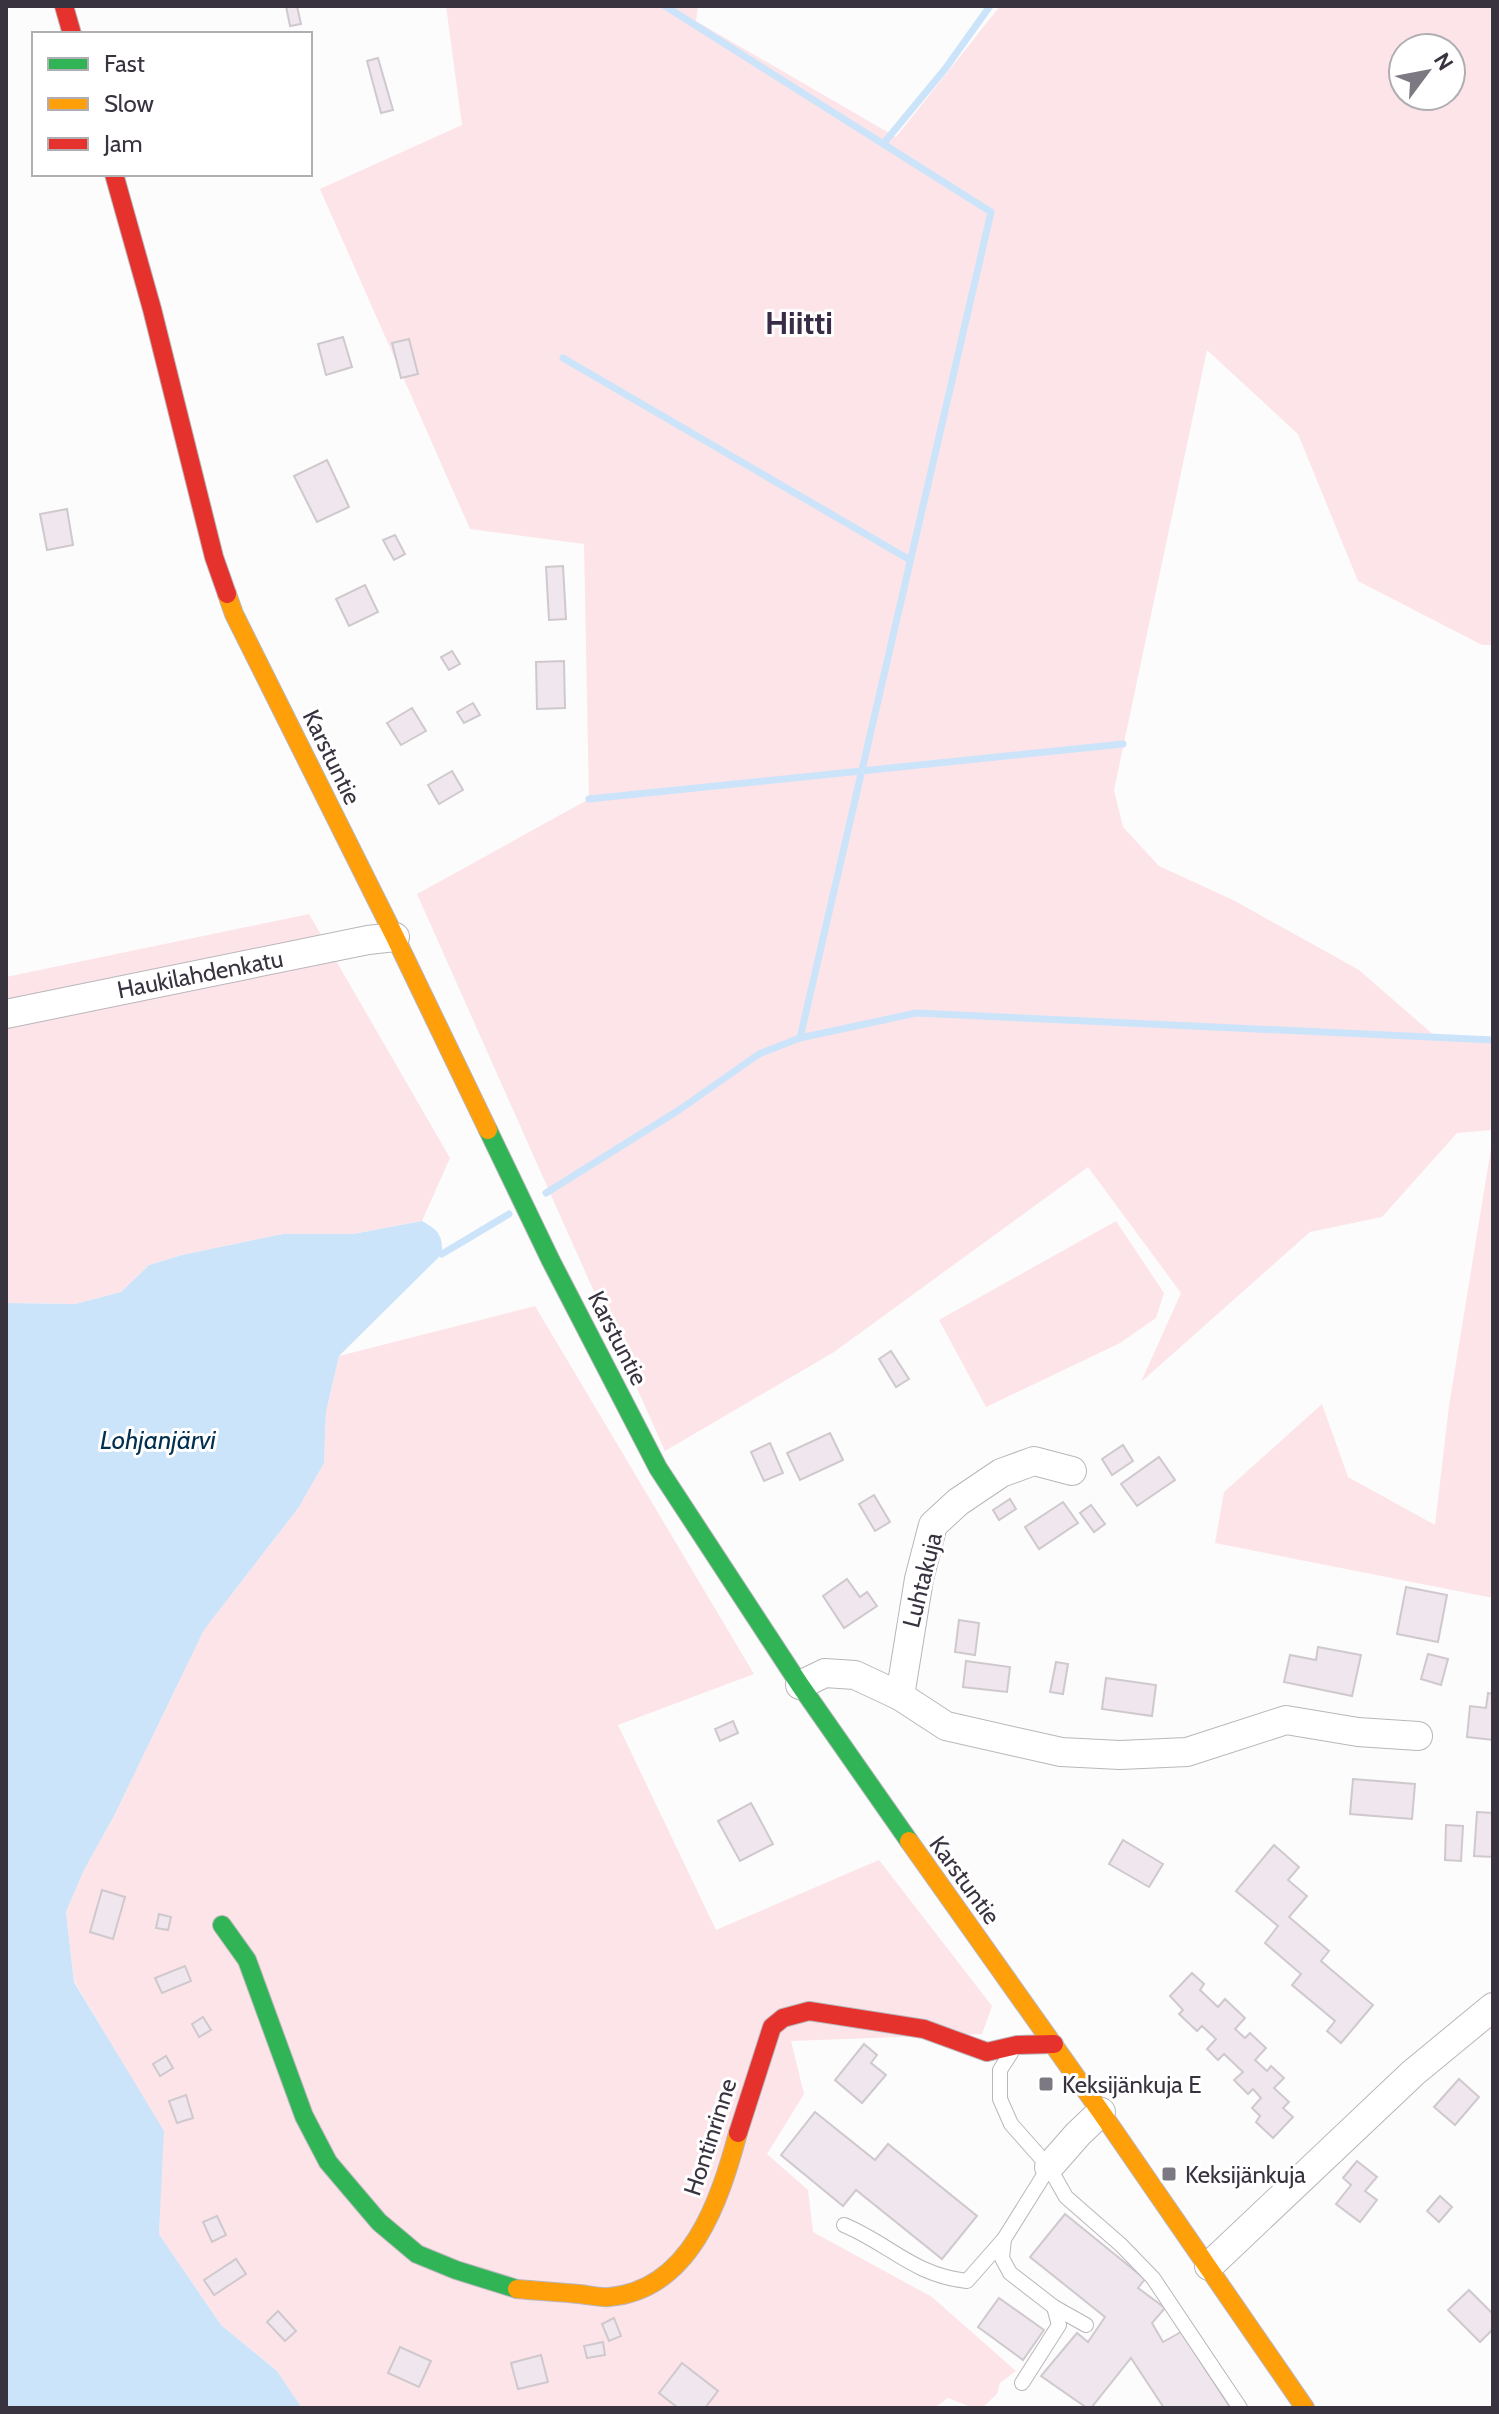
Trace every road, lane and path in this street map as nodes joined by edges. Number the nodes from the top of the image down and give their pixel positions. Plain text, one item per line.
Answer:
1 (64, 6) edge
2 (71, 32) edge
3 (115, 176) edge
4 (395, 937) junction
5 (6, 1014) edge
6 (1072, 1471) dead end
7 (800, 1685) junction
8 (900, 1696) junction
9 (1418, 1736) dead end
10 (222, 1925) dead end
11 (1493, 2007) edge
12 (1054, 2044) junction
13 (1017, 2045) junction
14 (1101, 2112) junction
15 (1049, 2167) junction
16 (844, 2225) dead end
17 (1004, 2239) junction
18 (1209, 2266) junction
19 (1054, 2307) junction
20 (1086, 2325) dead end
21 (1022, 2383) dead end
22 (1240, 2408) edge
23 (1305, 2408) edge

1 - 2 street
3 - 4 street, Karstuntie
4 - 5 street, Haukilahdenkatu
4 - 7 street, Karstuntie
6 - 8 street, Luhtakuja
7 - 8 street
7 - 12 street, Karstuntie
8 - 9 street
10 - 13 street, Hontinrinne
11 - 18 street
12 - 13 street, Hontinrinne
12 - 14 street, Karstuntie
13 - 15 lane
14 - 15 street
14 - 18 street, Karstuntie
15 - 17 lane
15 - 22 lane
16 - 17 lane
17 - 19 lane
18 - 23 street, Karstuntie
19 - 20 lane
19 - 21 lane

